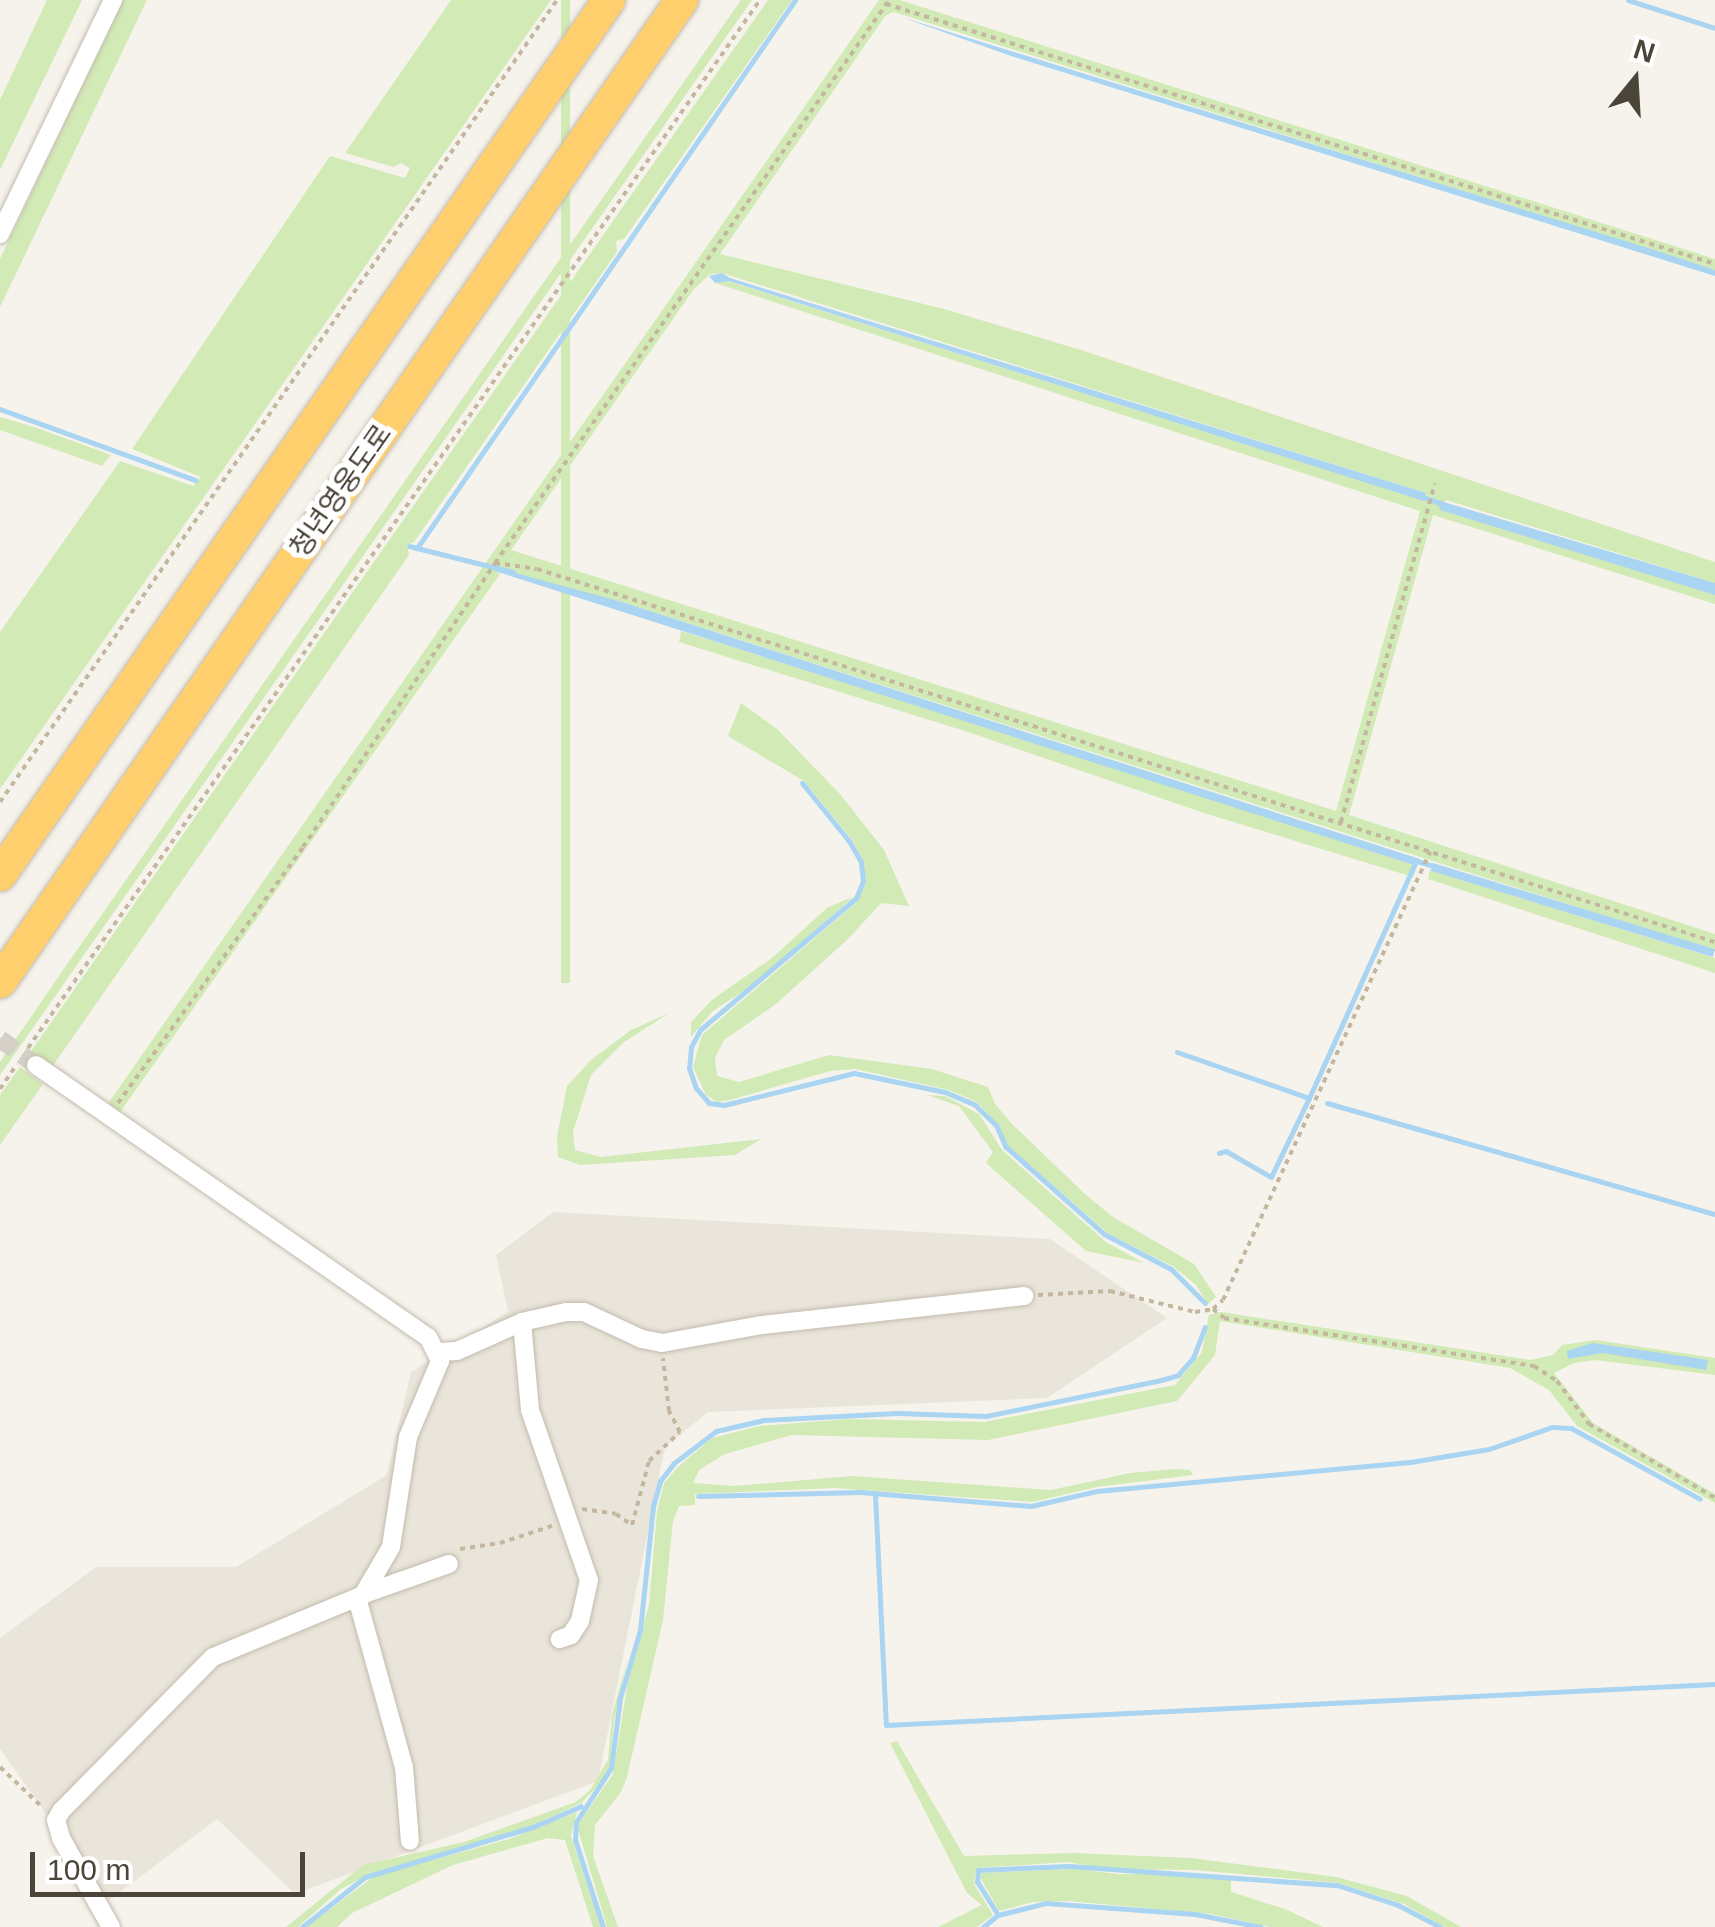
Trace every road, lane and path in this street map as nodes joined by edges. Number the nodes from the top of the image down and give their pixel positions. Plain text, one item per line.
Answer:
1 (113, 0) edge
2 (557, 0) edge
3 (609, 0) edge
4 (682, 0) edge
5 (760, 0) edge
6 (887, 2) edge
7 (0, 234) edge
8 (1715, 264) edge
9 (1435, 484) dead end
10 (494, 563) junction
11 (0, 802) edge
12 (1340, 822) junction
13 (1430, 852) junction
14 (0, 876) edge
15 (1715, 942) edge
16 (0, 982) edge
17 (36, 1065) tunnel mouth
18 (0, 1089) edge
19 (108, 1116) junction
20 (1024, 1296) joint
21 (1213, 1309) junction
22 (522, 1322) junction
23 (662, 1343) junction
24 (439, 1352) junction
25 (1715, 1498) edge
26 (568, 1518) junction
27 (449, 1564) joint
28 (360, 1596) junction
29 (560, 1639) dead end
30 (0, 1767) edge
31 (56, 1820) junction
32 (410, 1841) dead end
33 (111, 1927) edge

1 - 7 street
2 - 11 path
3 - 14 highway
4 - 16 highway, 청년영웅도로
5 - 18 path
6 - 8 path
6 - 10 path
9 - 12 path
10 - 12 path
10 - 19 path
12 - 13 path
13 - 15 path
13 - 21 path
17 - 19 street
19 - 24 street
20 - 21 path
20 - 23 street
21 - 25 path
22 - 23 street
22 - 24 street
22 - 26 street
23 - 26 path
24 - 28 street
26 - 27 path
26 - 29 street
27 - 28 street
28 - 31 street
28 - 32 street
30 - 31 path
31 - 33 street

